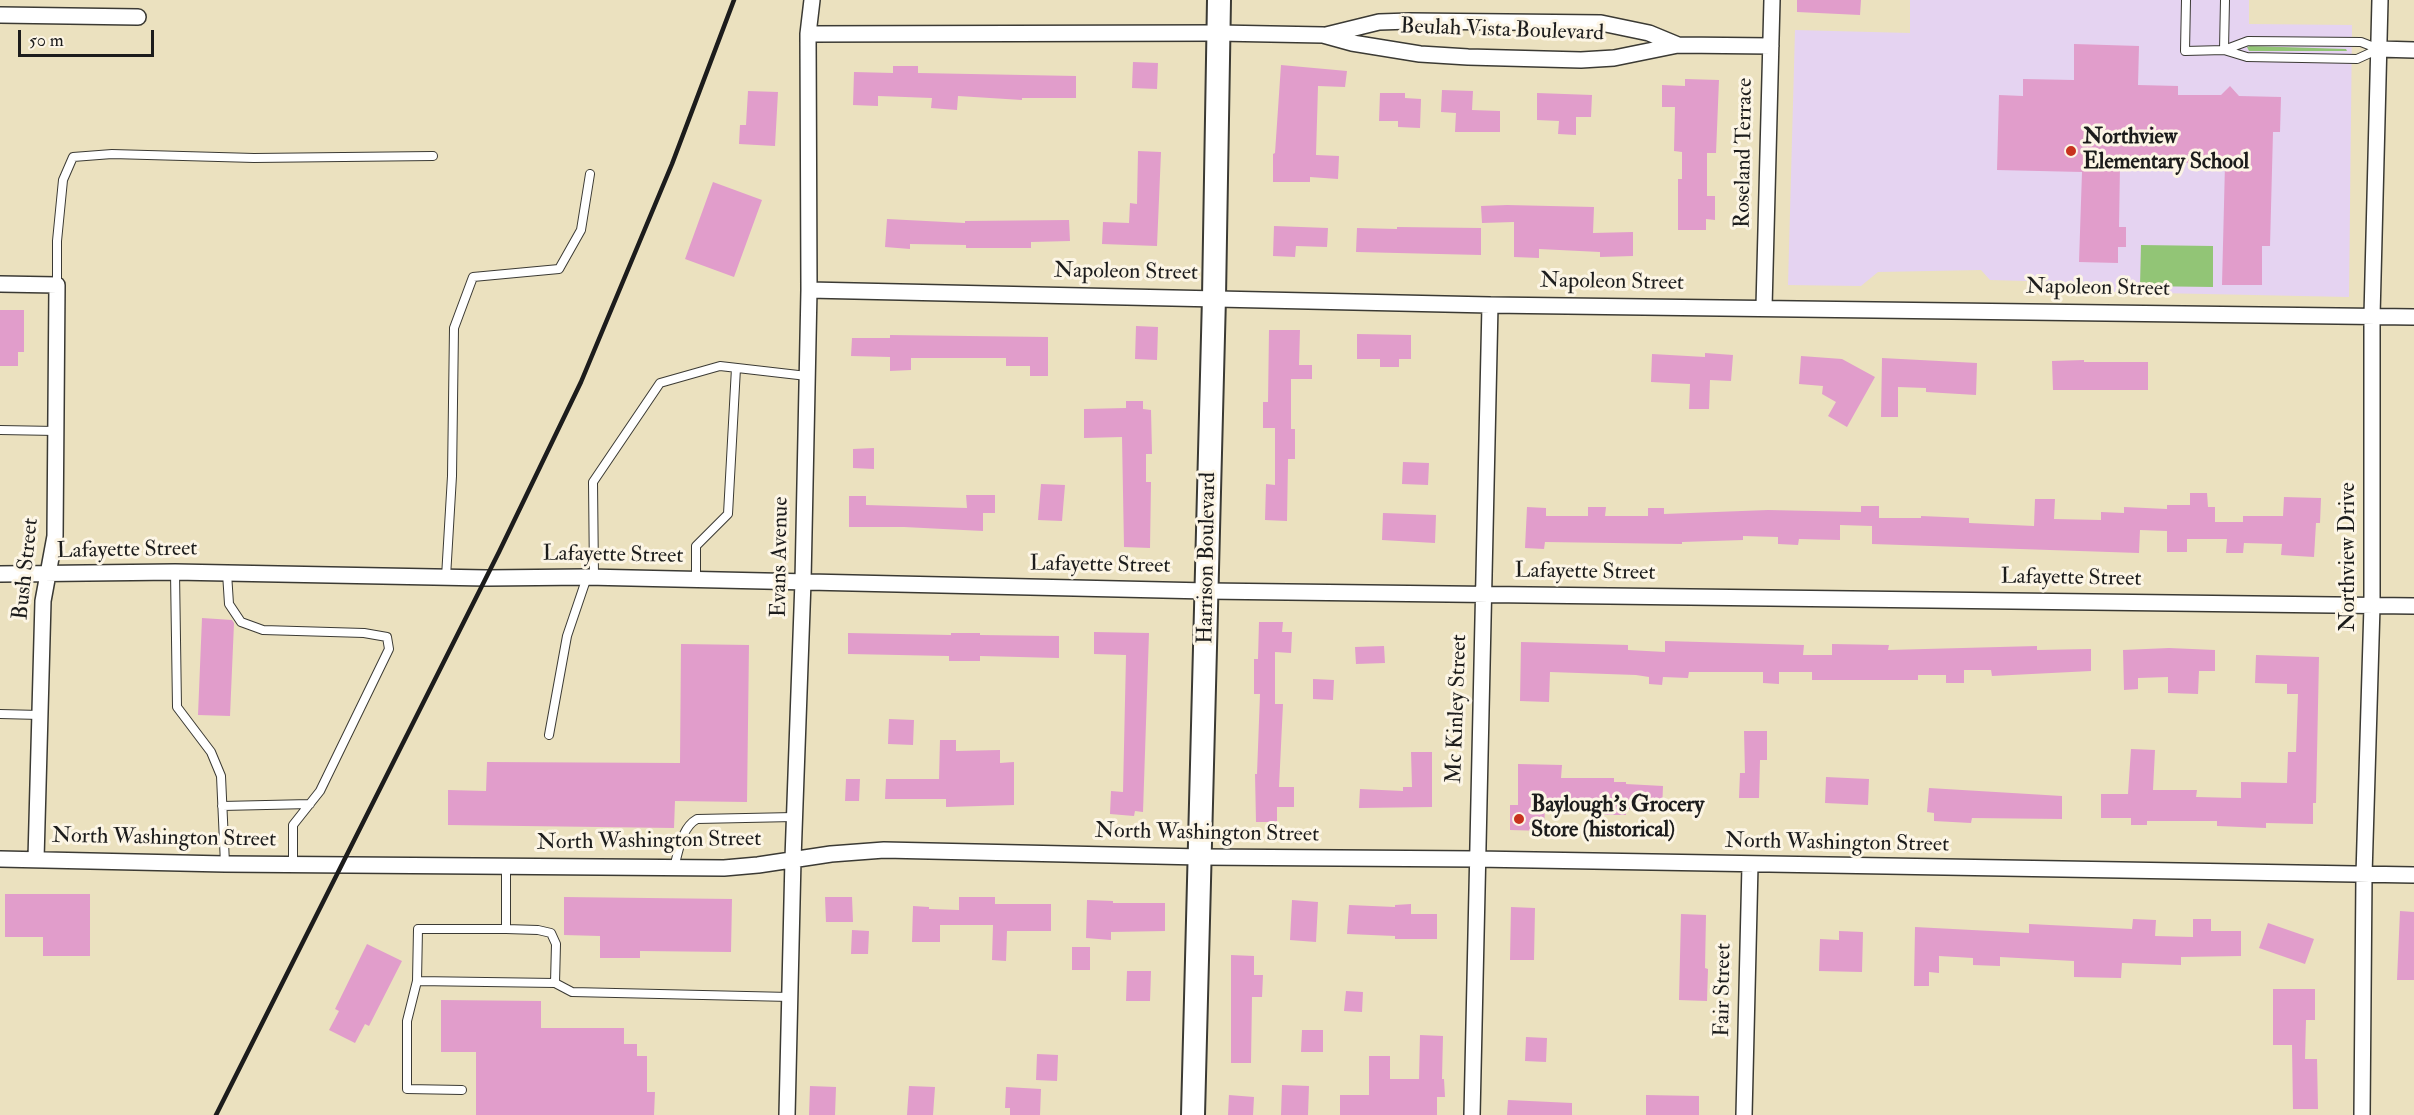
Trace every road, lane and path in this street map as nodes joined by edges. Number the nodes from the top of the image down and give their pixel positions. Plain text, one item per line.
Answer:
1 (812, 0) edge
2 (1218, 0) edge
3 (1772, 0) edge
4 (2186, 0) edge
5 (2225, 0) edge
6 (2380, 0) edge
7 (0, 15) edge
8 (138, 17) dead end
9 (1218, 33) junction
10 (808, 34) junction
11 (1323, 35) junction
12 (1678, 45) junction
13 (1770, 46) junction
14 (2379, 49) junction
15 (2224, 50) junction
16 (2414, 50) edge
17 (433, 156) dead end
18 (590, 174) dead end
19 (0, 284) edge
20 (57, 285) junction
21 (809, 290) junction
22 (1214, 297) junction
23 (1490, 304) junction
24 (1764, 307) junction
25 (2372, 316) junction
26 (2414, 317) edge
27 (736, 368) junction
28 (807, 375) junction
29 (0, 430) edge
30 (56, 430) junction
31 (176, 572) junction
32 (227, 573) junction
33 (0, 574) edge
34 (50, 575) junction
35 (591, 577) junction
36 (446, 578) junction
37 (696, 579) junction
38 (803, 581) junction
39 (1208, 591) junction
40 (1485, 594) junction
41 (2372, 606) junction
42 (2414, 606) edge
43 (0, 714) edge
44 (40, 715) junction
45 (549, 735) dead end
46 (310, 804) junction
47 (222, 806) junction
48 (794, 817) junction
49 (1201, 857) junction
50 (0, 859) edge
51 (36, 859) junction
52 (1476, 859) junction
53 (792, 860) junction
54 (225, 864) junction
55 (293, 865) junction
56 (506, 866) junction
57 (1750, 866) junction
58 (674, 867) junction
59 (2364, 875) junction
60 (2414, 875) edge
61 (507, 929) junction
62 (417, 981) junction
63 (555, 983) junction
64 (790, 998) junction
65 (462, 1090) dead end
66 (787, 1115) edge
67 (1193, 1115) edge
68 (1472, 1115) edge
69 (1744, 1115) edge
70 (2362, 1115) edge

1 - 10 street, Evans Avenue
2 - 9 street, Harrison Boulevard
3 - 13 street, Roseland Terrace
4 - 15 lane
5 - 15 lane
6 - 14 street, Northview Drive
7 - 8 street
9 - 10 street, Beulah Vista Boulevard
9 - 11 street, Beulah Vista Boulevard
9 - 22 street, Harrison Boulevard
10 - 21 street, Evans Avenue
11 - 12 street, Beulah Vista Boulevard
11 - 12 street, Beulah Vista Boulevard
12 - 13 street, Beulah Vista Boulevard
13 - 24 street, Roseland Terrace
14 - 15 lane
14 - 15 lane
14 - 16 street
14 - 25 street, Northview Drive
17 - 20 lane
18 - 36 lane
19 - 20 street
20 - 30 street, Bush Street
21 - 22 street, Napoleon Street
21 - 28 street, Evans Avenue
22 - 23 street, Napoleon Street
22 - 39 street, Harrison Boulevard
23 - 24 street, Napoleon Street
23 - 40 street, Mc Kinley Street
24 - 25 street, Napoleon Street
25 - 26 street, Napoleon Street
25 - 41 street, Northview Drive
27 - 28 lane
27 - 35 lane
27 - 37 lane
28 - 38 street, Evans Avenue
29 - 30 lane
30 - 34 street, Bush Street
31 - 32 street, Lafayette Street
31 - 34 street, Lafayette Street
31 - 47 lane
32 - 36 street, Lafayette Street
32 - 46 lane
33 - 34 street, Lafayette Street
34 - 44 street, Bush Street
35 - 36 street, Lafayette Street
35 - 37 street, Lafayette Street
35 - 45 lane
37 - 38 street, Lafayette Street
38 - 39 street, Lafayette Street
38 - 48 street, Evans Avenue
39 - 40 street, Lafayette Street
39 - 49 street, Harrison Boulevard
40 - 41 street, Lafayette Street
40 - 52 street, Mc Kinley Street
41 - 42 street, Lafayette Street
41 - 59 street, Northview Drive
43 - 44 lane
44 - 51 street, Bush Street
46 - 47 lane
46 - 55 lane
47 - 54 lane
48 - 53 street, Evans Avenue
48 - 58 lane
49 - 52 street, North Washington Street
49 - 53 street, North Washington Street
49 - 67 street, Harrison Boulevard
50 - 51 street, North Washington Street
51 - 54 street, North Washington Street
52 - 57 street, North Washington Street
52 - 68 street, Mc Kinley Street
53 - 58 street, North Washington Street
53 - 64 street, Evans Avenue
54 - 55 street, North Washington Street
55 - 56 street, North Washington Street
56 - 58 street, North Washington Street
56 - 61 lane
57 - 59 street, North Washington Street
57 - 69 street, Fair Street
59 - 60 street, North Washington Street
59 - 70 street, Northview Drive
61 - 62 lane
61 - 63 lane
62 - 63 lane
62 - 65 lane
63 - 64 lane
64 - 66 street, Evans Avenue

